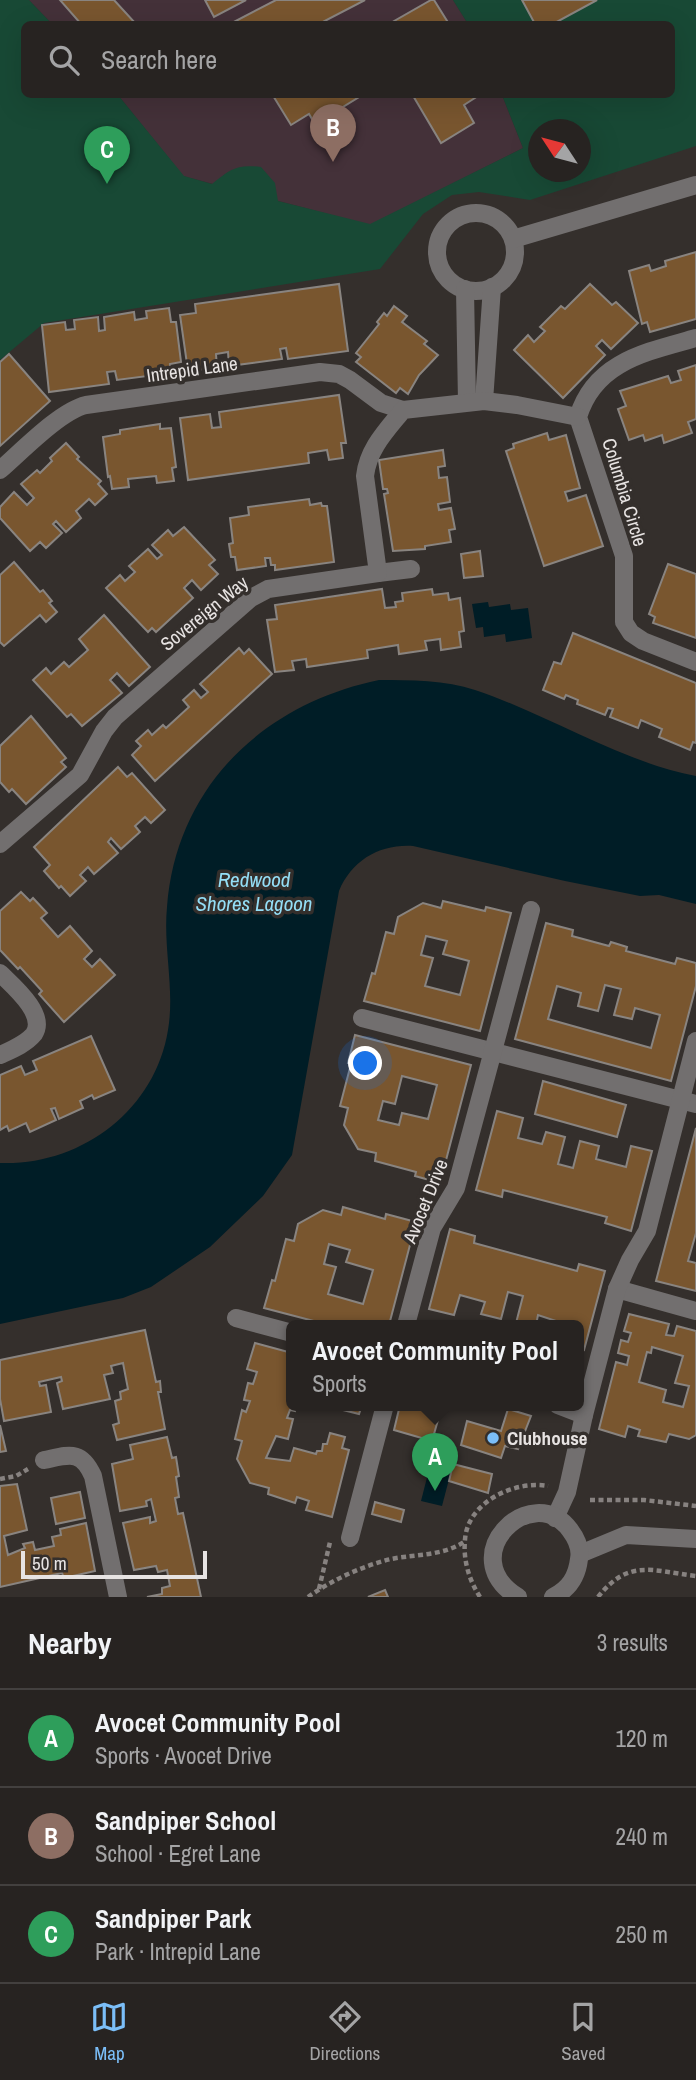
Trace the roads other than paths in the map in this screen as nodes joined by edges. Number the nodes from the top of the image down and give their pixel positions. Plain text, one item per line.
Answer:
1 (696, 185) edge
2 (513, 239) junction
3 (492, 287) junction
4 (466, 289) junction
5 (696, 338) edge
6 (476, 401) junction
7 (403, 410) junction
8 (579, 417) junction
9 (0, 470) edge
10 (411, 569) dead end
11 (378, 573) junction
12 (696, 662) edge
13 (0, 844) edge
14 (531, 910) dead end
15 (0, 973) edge
16 (362, 1018) dead end
17 (696, 1041) edge
18 (494, 1052) junction
19 (0, 1055) edge
20 (688, 1102) edge
21 (617, 1289) junction
22 (696, 1311) edge
23 (236, 1318) dead end
24 (407, 1320) edge
25 (286, 1331) edge
26 (383, 1411) edge
27 (573, 1411) edge
28 (583, 1415) junction
29 (44, 1460) road end
30 (555, 1518) junction
31 (349, 1538) dead end
32 (696, 1539) edge
33 (580, 1554) junction
34 (118, 1597) edge
35 (518, 1597) edge
36 (553, 1597) edge

1 - 2 street
2 - 3 street
2 - 4 street
3 - 4 street
3 - 6 street
4 - 6 street
5 - 8 street
6 - 7 street
6 - 8 street
7 - 9 street, Intrepid Lane
7 - 11 street
8 - 12 street, Columbia Circle
10 - 11 street, Sovereign Way
11 - 13 street, Sovereign Way
14 - 18 street, Avocet Drive
15 - 19 street
16 - 18 street
17 - 20 street
18 - 20 street
18 - 24 street, Avocet Drive
20 - 21 street
21 - 22 street
21 - 28 street
23 - 25 street
26 - 31 street
27 - 28 street
28 - 30 street
29 - 34 street
30 - 33 street
30 - 35 street
32 - 33 street
33 - 36 street

